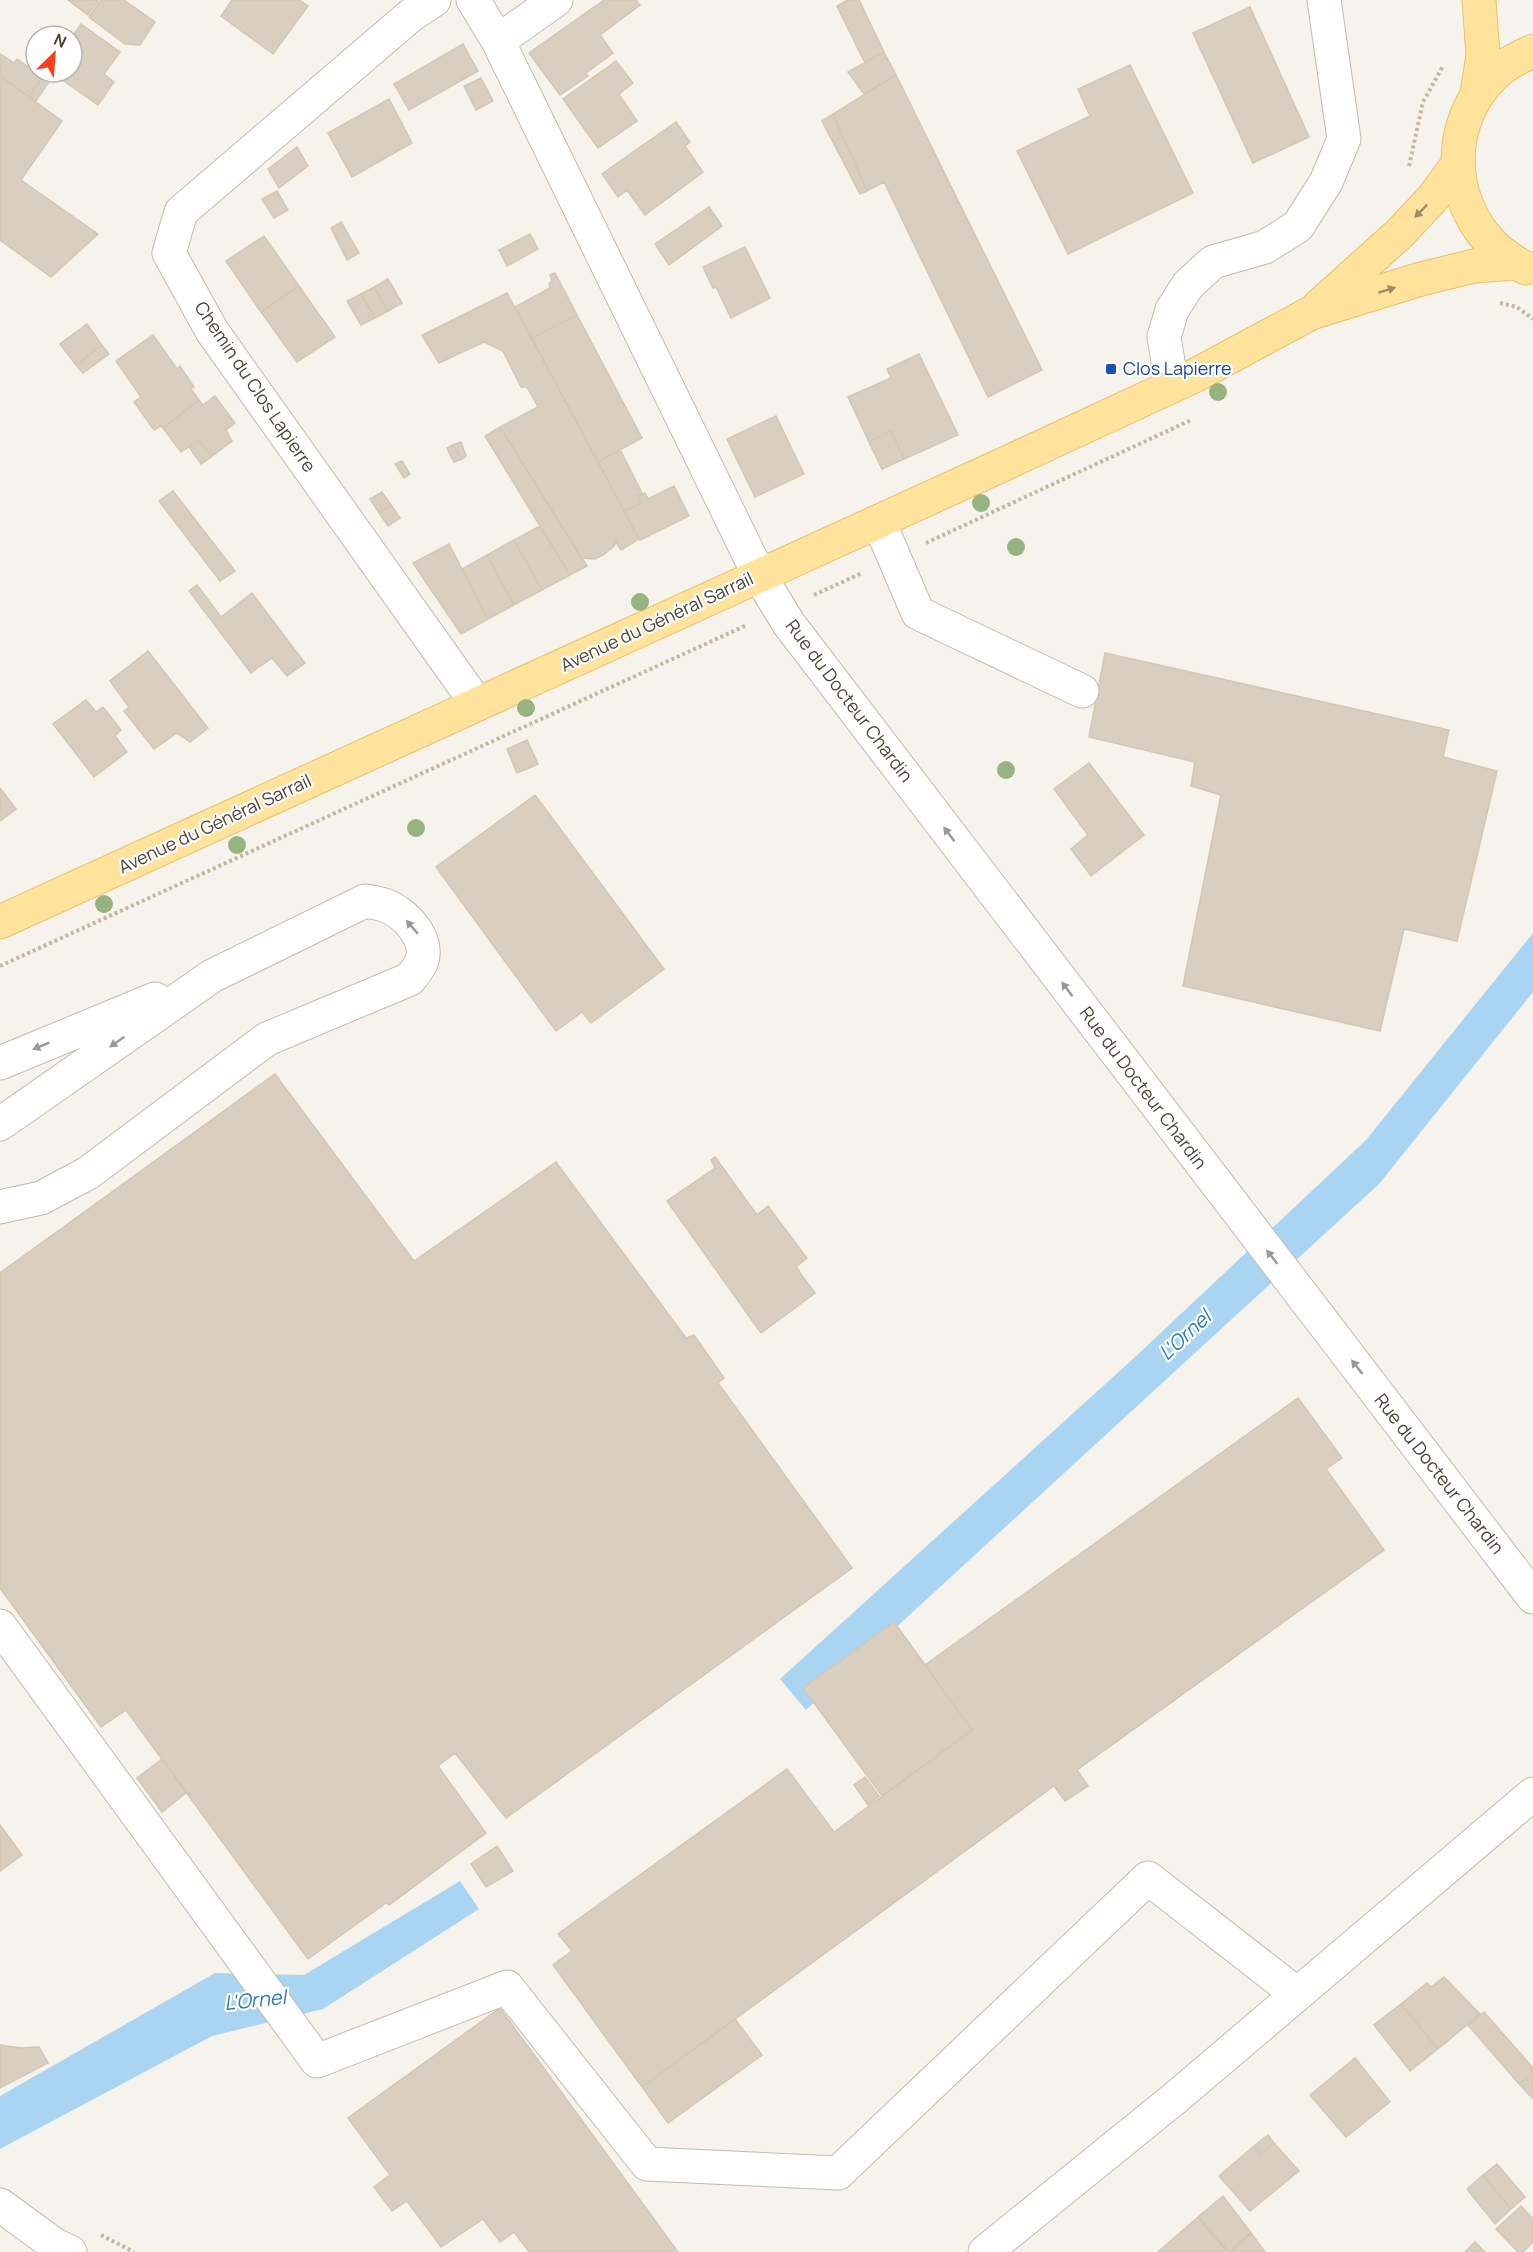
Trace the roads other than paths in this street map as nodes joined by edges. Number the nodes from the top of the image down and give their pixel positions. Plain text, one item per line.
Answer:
1 (434, 0) edge
2 (472, 0) edge
3 (556, 0) edge
4 (1324, 0) edge
5 (1479, 0) edge
6 (498, 41) junction
7 (1533, 51) edge
8 (1477, 94) junction
9 (1457, 165) junction
10 (1524, 267) edge
11 (1311, 313) junction
12 (1172, 386) junction
13 (879, 522) junction
14 (759, 575) junction
15 (1082, 691) dead end
16 (477, 704) junction
17 (0, 922) edge
18 (212, 976) junction
19 (0, 1063) edge
20 (0, 1124) edge
21 (0, 1207) edge
22 (1533, 1597) edge
23 (0, 1626) edge
24 (1533, 1794) edge
25 (1297, 1994) junction
26 (0, 2205) edge
27 (70, 2252) edge
28 (985, 2252) edge

1 - 16 street, Chemin du Clos Lapierre
2 - 6 street
3 - 6 street
4 - 12 street
5 - 8 main road
6 - 14 street
7 - 8 main road
8 - 9 main road
9 - 10 main road
9 -> 11 main road, Avenue du Général Sarrail
11 -> 10 main road, Avenue du Général Sarrail
11 - 12 main road, Avenue du Général Sarrail
12 - 13 main road, Avenue du Général Sarrail
13 - 14 main road, Avenue du Général Sarrail
13 - 15 street
14 - 16 main road, Avenue du Général Sarrail
22 -> 14 street, Rue du Docteur Chardin
16 - 17 main road, Avenue du Général Sarrail
18 -> 19 street
18 -> 20 street
21 -> 18 street
23 - 25 street
24 - 25 street
25 - 28 street
26 - 27 street

